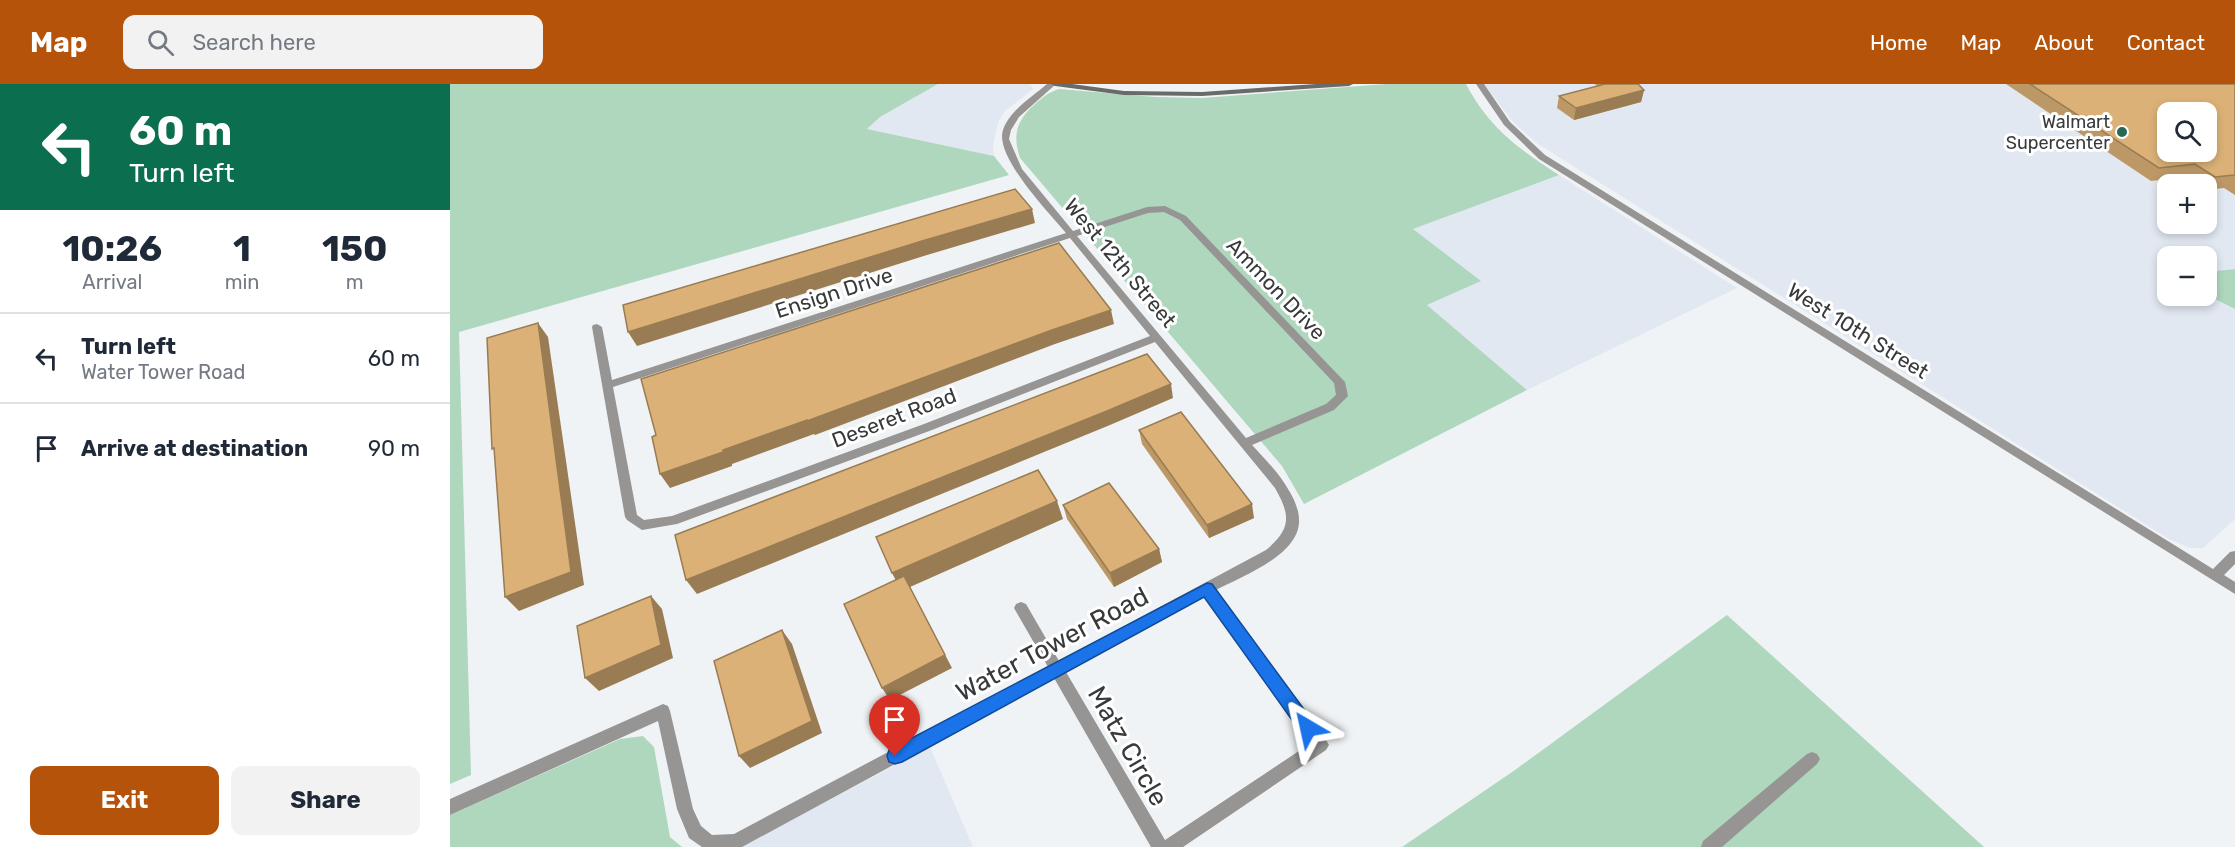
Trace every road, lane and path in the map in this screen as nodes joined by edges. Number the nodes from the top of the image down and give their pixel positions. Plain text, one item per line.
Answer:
1 (1053, 84) edge
2 (1349, 84) edge
3 (1480, 84) edge
4 (1070, 233) junction
5 (597, 327) dead end
6 (1157, 337) junction
7 (609, 385) junction
8 (1245, 443) junction
9 (1261, 464) joint
10 (2235, 556) edge
11 (2214, 576) junction
12 (1207, 589) junction
13 (2235, 589) edge
14 (1021, 608) dead end
15 (1056, 670) junction
16 (1812, 759) dead end
17 (450, 807) edge
18 (1160, 847) edge
19 (1169, 847) edge
20 (1709, 847) edge

1 - 2 street
1 - 4 street, West 12th Street
3 - 11 street, West 10th Street
4 - 6 street, West 12th Street
4 - 7 street, Ensign Drive
4 - 8 street, Ammon Drive
5 - 7 street
6 - 7 street, Deseret Road
6 - 8 street, West 12th Street
8 - 9 street, West 12th Street
9 - 12 street, Water Tower Road
10 - 11 street
11 - 13 street, West 10th Street
12 - 15 street, Water Tower Road
12 - 19 street
14 - 15 street, Matz Circle
15 - 17 street, Water Tower Road
15 - 18 street, Matz Circle
16 - 20 street

